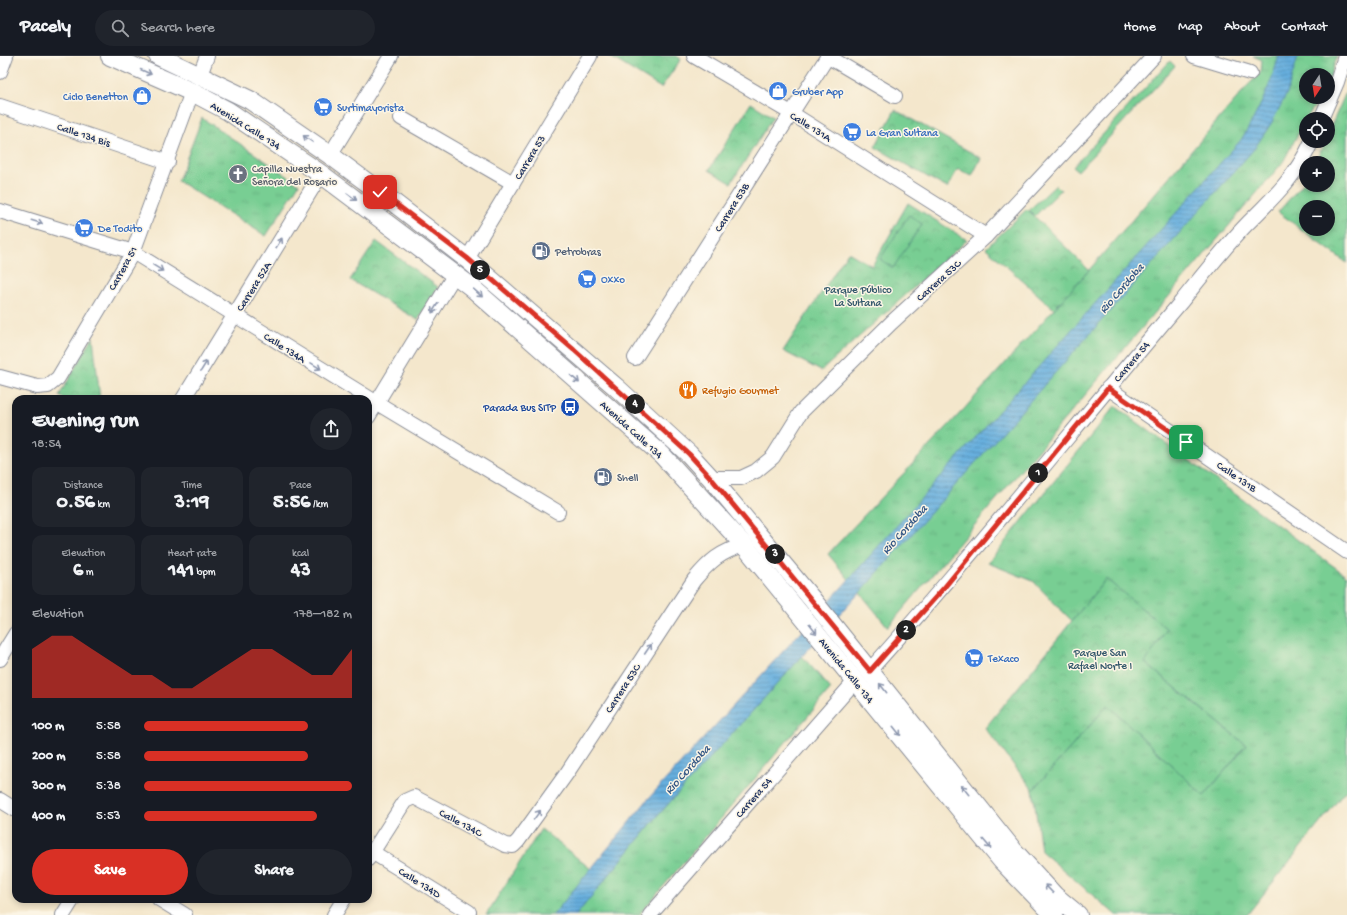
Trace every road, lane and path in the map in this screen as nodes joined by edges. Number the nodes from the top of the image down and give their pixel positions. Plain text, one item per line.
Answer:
1 (6, 56) edge
2 (110, 56) edge
3 (158, 56) edge
4 (207, 56) edge
5 (391, 56) edge
6 (590, 56) edge
7 (694, 56) edge
8 (828, 56) edge
9 (1154, 56) edge
10 (1194, 56) edge
11 (1345, 56) edge
12 (0, 72) edge
13 (1250, 73) dead end
14 (200, 75) junction
15 (192, 92) junction
16 (894, 96) dead end
17 (0, 106) edge
18 (1324, 112) edge
19 (791, 113) junction
20 (401, 118) dead end
21 (1309, 148) edge
22 (330, 155) junction
23 (168, 162) junction
24 (322, 174) junction
25 (513, 183) junction
26 (0, 211) edge
27 (986, 236) junction
28 (133, 252) junction
29 (467, 258) junction
30 (455, 274) junction
31 (235, 316) junction
32 (635, 358) dead end
33 (0, 377) edge
34 (1108, 388) junction
35 (186, 395) edge
36 (364, 395) edge
37 (372, 400) edge
38 (377, 403) junction
39 (372, 411) edge
40 (711, 478) junction
41 (558, 512) dead end
42 (744, 545) junction
43 (1347, 552) edge
44 (11, 639) edge
45 (0, 659) edge
46 (863, 675) junction
47 (0, 800) edge
48 (12, 808) edge
49 (513, 846) joint
50 (372, 852) edge
51 (372, 856) edge
52 (70, 903) edge
53 (166, 903) edge
54 (342, 903) edge
55 (468, 912) dead end
56 (63, 915) edge
57 (185, 915) edge
58 (335, 915) edge
59 (650, 915) edge
60 (1054, 915) edge
61 (1078, 915) edge

1 - 12 street
2 -> 15 main road, Avenida Calle 134
3 - 14 main road, Avenida Calle 134
4 - 14 street
5 - 22 street
6 - 25 street, Carrera 53
7 - 19 street, Calle 131A
8 - 16 street
8 - 19 street, Carrera 53B
9 - 27 street, Carrera 53C
10 - 13 street
11 - 18 street
22 -> 14 main road, Avenida Calle 134
15 - 23 street, Carrera 51
15 - 24 main road, Avenida Calle 134
17 - 23 street, Calle 134 Bis
19 - 27 street, Calle 131A
19 - 32 street, Carrera 53B
20 - 25 street
21 - 34 street, Carrera 54
22 - 29 main road, Avenida Calle 134
23 - 28 street, Carrera 51
24 -> 30 main road, Avenida Calle 134
31 -> 24 street, Carrera 52A
25 - 29 street, Carrera 53
26 -> 28 street, Calle 134A
27 - 40 street, Carrera 53C
28 -> 31 street, Calle 134A
28 - 33 street, Carrera 51
29 - 40 main road, Avenida Calle 134
30 -> 38 street
30 -> 42 main road, Avenida Calle 134
35 -> 31 street, Carrera 52A
31 -> 36 street, Calle 134A
34 - 43 street, Calle 131B
34 - 46 street, Carrera 54
37 -> 38 street, Calle 134A
38 - 39 street
38 - 41 street, Calle 134A
40 - 46 main road, Avenida Calle 134
42 -> 46 main road, Avenida Calle 134
49 -> 42 street, Carrera 53C
44 - 45 street
46 - 59 street, Carrera 54
46 -> 60 main road, Avenida Calle 134
61 -> 46 main road, Avenida Calle 134
47 - 48 street
49 - 50 street, Calle 134C
51 - 55 street, Calle 134D
52 - 56 street
53 - 57 street
54 - 58 street

